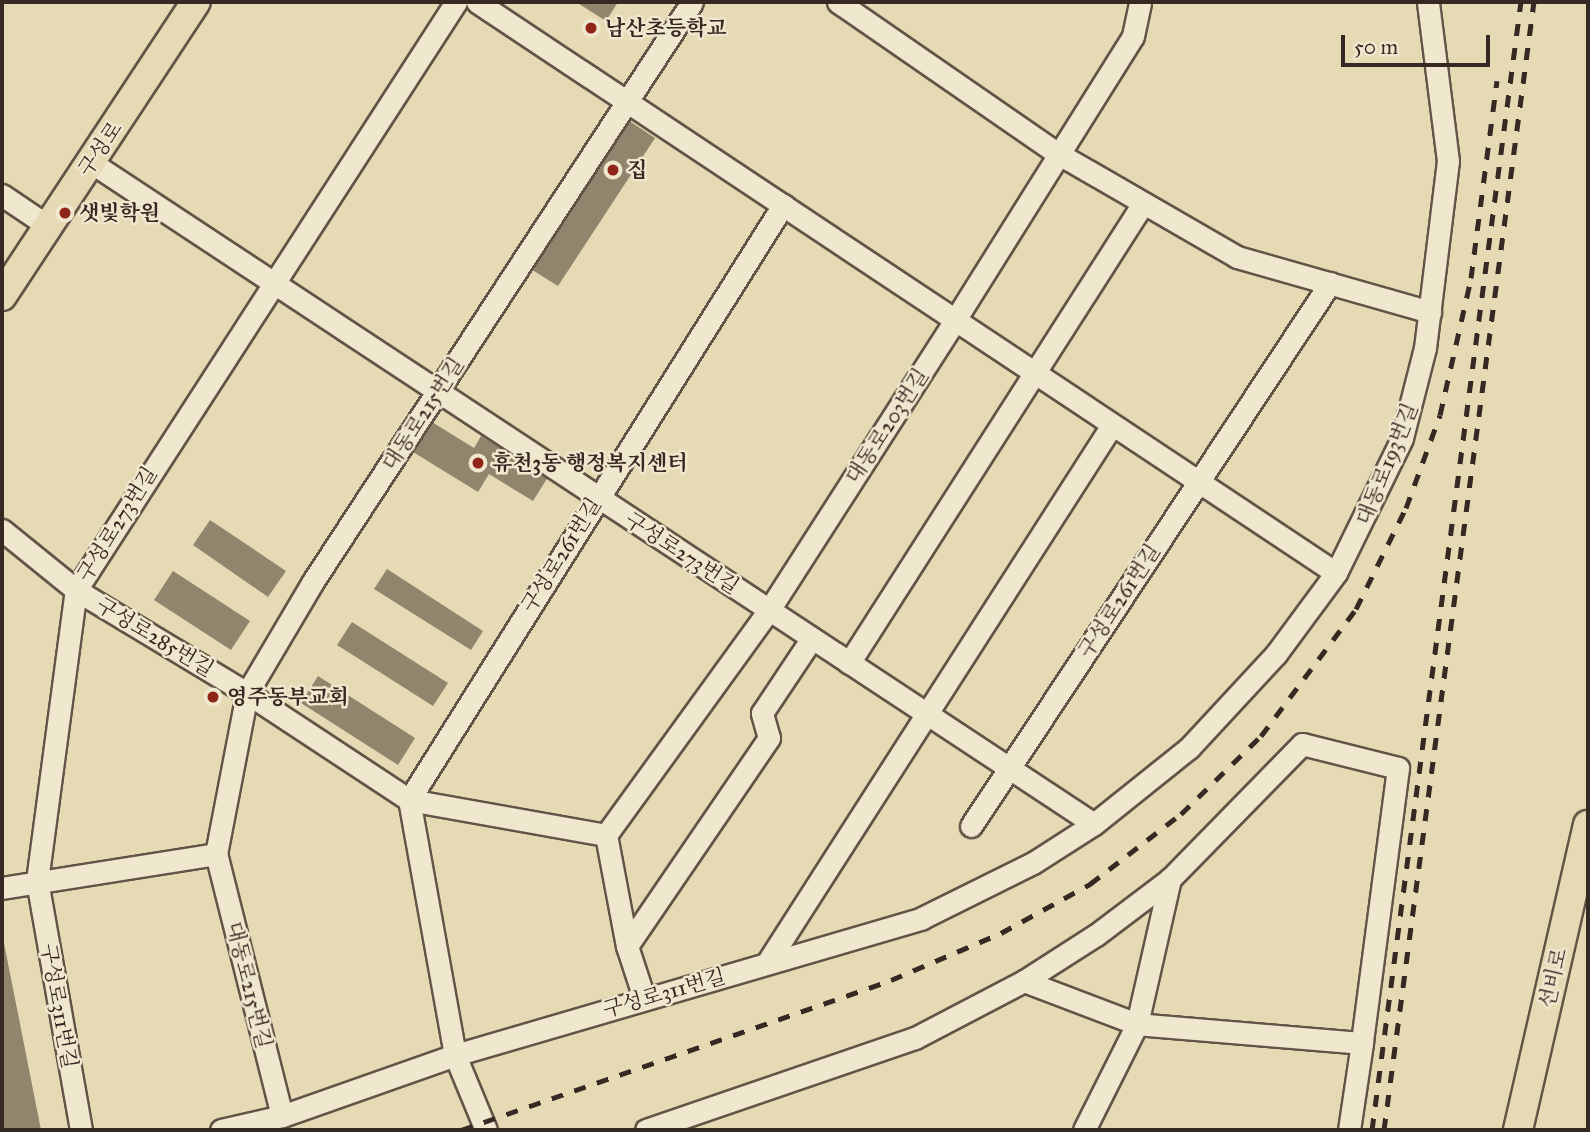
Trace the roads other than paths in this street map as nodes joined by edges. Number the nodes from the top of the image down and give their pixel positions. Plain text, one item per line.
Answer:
1 (196, 2) edge
2 (456, 2) edge
3 (477, 2) edge
4 (692, 2) edge
5 (838, 2) edge
6 (1140, 2) edge
7 (1428, 2) edge
8 (625, 100) junction
9 (1057, 153) junction
10 (92, 163) junction
11 (2, 195) edge
12 (783, 205) junction
13 (1142, 205) junction
14 (48, 226) junction
15 (272, 282) junction
16 (1330, 283) junction
17 (2, 296) edge
18 (1430, 312) junction
19 (956, 320) junction
20 (1036, 374) junction
21 (438, 392) junction
22 (1112, 425) junction
23 (1198, 482) junction
24 (597, 497) junction
25 (2, 530) edge
26 (1336, 573) junction
27 (76, 590) junction
28 (769, 610) junction
29 (812, 638) junction
30 (849, 663) junction
31 (247, 693) junction
32 (925, 713) junction
33 (1009, 768) junction
34 (409, 800) junction
35 (1094, 824) junction
36 (971, 825) dead end
37 (1588, 825) edge
38 (606, 835) junction
39 (216, 854) junction
40 (1170, 879) junction
41 (37, 881) junction
42 (2, 888) edge
43 (627, 946) junction
44 (767, 963) junction
45 (1024, 981) junction
46 (644, 998) junction
47 (1138, 1024) junction
48 (1362, 1043) junction
49 (455, 1055) junction
50 (282, 1116) junction
51 (81, 1130) edge
52 (221, 1130) edge
53 (486, 1130) edge
54 (646, 1130) edge
55 (1084, 1130) edge
56 (1349, 1130) edge
57 (1518, 1130) edge

1 - 10 main road, 구성로
2 - 15 street
3 - 8 street
4 - 8 street, 대동로215번길
5 - 9 street
6 - 9 street, 대동로203번길
7 - 18 street, 대동로193번길
8 - 12 street
8 - 21 street, 대동로215번길
9 - 13 street
9 - 19 street, 대동로203번길
10 - 14 main road, 구성로
10 - 15 street, 구성로273번길
11 - 14 street
12 - 19 street
12 - 24 street, 구성로261번길
13 - 16 street
13 - 20 street
14 - 17 main road, 구성로
15 - 21 street, 구성로273번길
15 - 27 street, 구성로273번길
16 - 18 street
16 - 23 street, 구성로261번길
18 - 26 street, 대동로193번길
19 - 20 street
19 - 28 street, 대동로203번길
20 - 22 street
20 - 30 street
21 - 24 street, 구성로273번길
21 - 31 street, 대동로215번길
22 - 23 street
22 - 32 street
23 - 26 street
23 - 33 street, 구성로261번길
24 - 28 street, 구성로273번길
24 - 34 street, 구성로261번길
25 - 27 street, 구성로285번길
26 - 35 street, 대동로193번길
27 - 31 street, 구성로285번길
27 - 41 street, 구성로285번길
28 - 29 street, 구성로273번길
28 - 38 street, 대동로203번길
29 - 30 street, 구성로273번길
29 - 43 street
30 - 32 street, 구성로273번길
31 - 34 street, 구성로285번길
31 - 39 street, 대동로215번길
32 - 33 street, 구성로273번길
32 - 44 street
33 - 35 street, 구성로273번길
33 - 36 street, 구성로261번길
34 - 38 street, 구성로285번길
34 - 49 street
35 - 44 street, 구성로311번길
37 - 57 main road, 선비로
38 - 43 street
39 - 41 street
39 - 50 street, 대동로215번길
40 - 45 street
40 - 47 street
40 - 48 street
41 - 42 street
41 - 51 street, 구성로311번길
43 - 46 street
44 - 46 street, 구성로311번길
45 - 47 street
45 - 54 street
46 - 49 street, 구성로311번길
47 - 48 street
47 - 55 street
48 - 56 street
49 - 50 street, 구성로311번길
49 - 53 street
50 - 52 street, 구성로311번길

